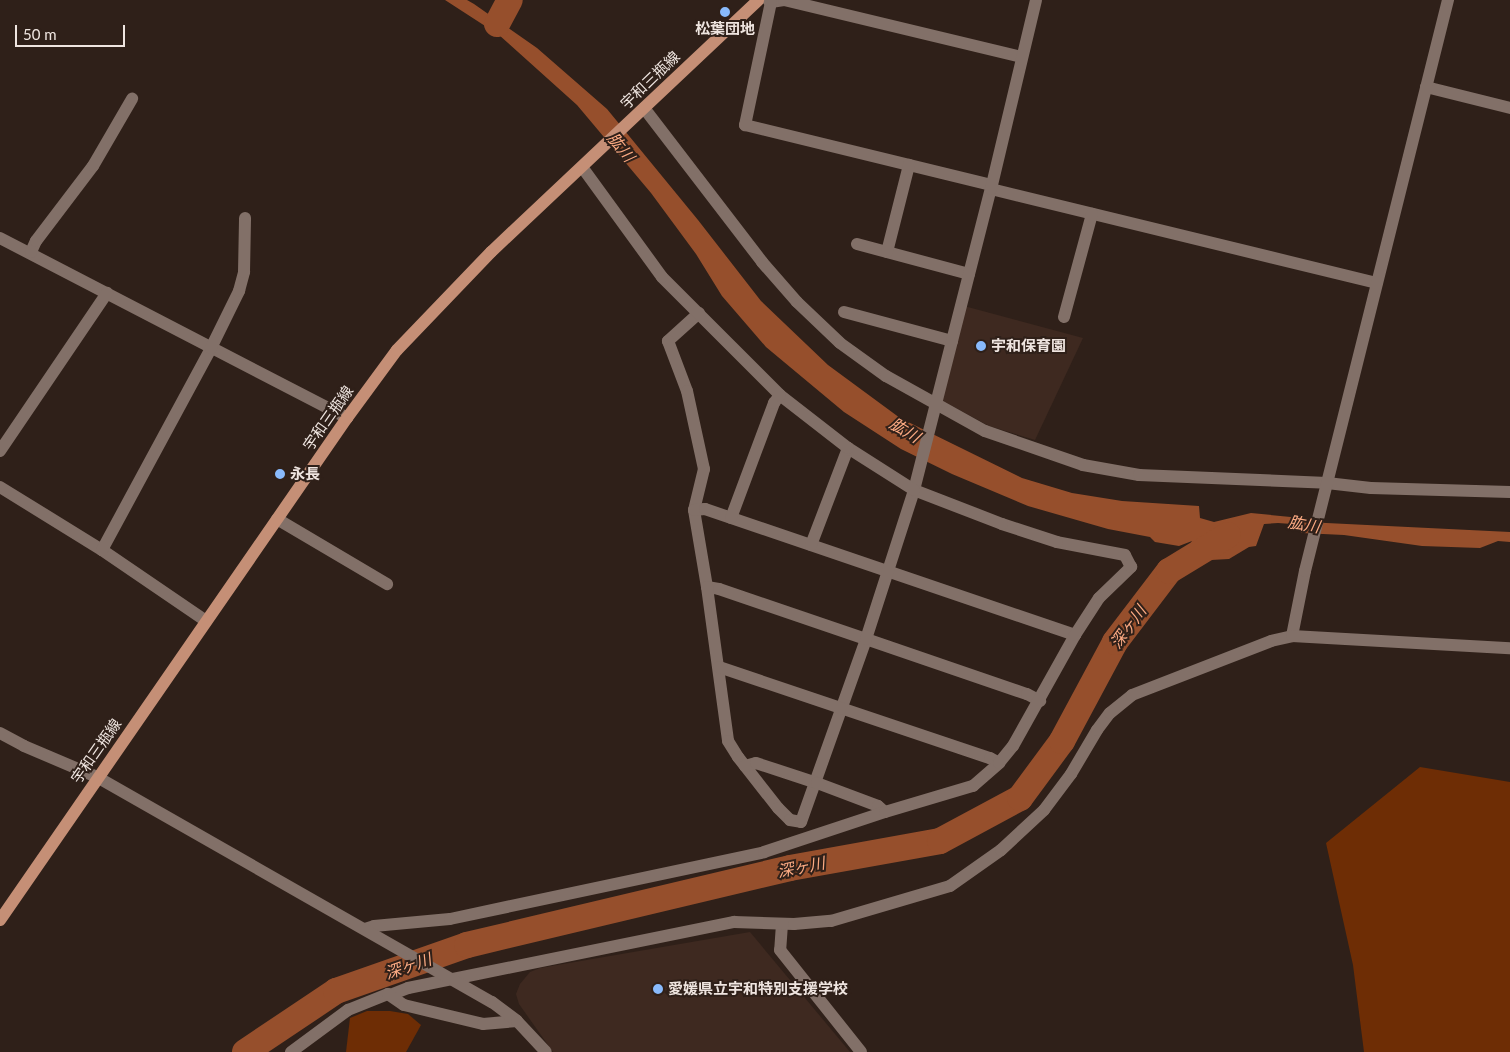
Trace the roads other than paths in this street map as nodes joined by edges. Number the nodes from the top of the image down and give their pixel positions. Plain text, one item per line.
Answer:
1 (1036, 0) edge
2 (1448, 0) edge
3 (766, 1) edge
4 (1021, 57) junction
5 (1426, 87) junction
6 (132, 99) dead end
7 (1510, 108) edge
8 (641, 111) junction
9 (586, 163) junction
10 (909, 165) junction
11 (991, 187) junction
12 (1092, 214) junction
13 (245, 218) dead end
14 (0, 238) edge
15 (857, 244) dead end
16 (31, 252) junction
17 (887, 252) junction
18 (969, 274) junction
19 (1377, 283) junction
20 (108, 293) junction
21 (844, 312) dead end
22 (699, 313) junction
23 (1064, 317) dead end
24 (952, 341) junction
25 (211, 348) junction
26 (780, 395) junction
27 (935, 407) junction
28 (347, 418) junction
29 (848, 448) junction
30 (0, 451) edge
31 (0, 487) edge
32 (1326, 487) junction
33 (914, 490) junction
34 (1510, 492) edge
35 (694, 510) junction
36 (731, 518) junction
37 (277, 519) junction
38 (811, 545) junction
39 (102, 550) junction
40 (888, 572) junction
41 (387, 584) dead end
42 (707, 587) junction
43 (206, 621) junction
44 (1075, 635) junction
45 (1292, 636) junction
46 (866, 639) junction
47 (1510, 648) edge
48 (718, 667) junction
49 (1040, 701) junction
50 (842, 709) junction
51 (0, 733) edge
52 (999, 763) junction
53 (745, 766) junction
54 (98, 777) junction
55 (817, 783) junction
56 (885, 812) junction
57 (801, 822) junction
58 (819, 834) junction
59 (0, 920) edge
60 (782, 924) junction
61 (364, 929) junction
62 (447, 976) junction
63 (390, 995) junction
64 (517, 1021) junction
65 (291, 1052) edge
66 (546, 1052) edge
67 (861, 1052) edge

1 - 4 street
2 - 5 street
3 - 4 street
3 - 8 main road, 宇和三瓶線
3 - 10 street
4 - 11 street
5 - 7 street
5 - 19 street
6 - 16 street
8 - 9 main road, 宇和三瓶線
8 - 27 street
9 - 22 street
9 - 28 main road, 宇和三瓶線
10 - 11 street
10 - 17 street
11 - 12 street
11 - 18 street
12 - 19 street
12 - 23 street
13 - 25 street
14 - 16 street
15 - 17 street
16 - 20 street
17 - 18 street
18 - 24 street
19 - 32 street
20 - 25 street
20 - 30 street
21 - 24 street
22 - 26 street
22 - 35 street
24 - 27 street
25 - 28 street
25 - 39 street
26 - 29 street
26 - 36 street
27 - 32 street
27 - 33 street
28 - 37 main road, 宇和三瓶線
29 - 33 street
29 - 38 street
31 - 39 street
32 - 34 street
32 - 45 street
33 - 40 street
33 - 44 street
35 - 36 street
35 - 42 street
36 - 38 street
37 - 41 street
37 - 43 main road, 宇和三瓶線
38 - 40 street
39 - 43 street
40 - 44 street
40 - 46 street
42 - 46 street
42 - 48 street
43 - 54 main road, 宇和三瓶線
44 - 49 street
45 - 47 street
45 - 60 street
46 - 49 street
46 - 50 street
48 - 50 street
48 - 53 street
49 - 52 street
50 - 52 street
50 - 55 street
51 - 54 street
52 - 56 street
53 - 55 street
53 - 57 street
54 - 59 main road, 宇和三瓶線
54 - 61 street
55 - 56 street
55 - 57 street
56 - 58 street
57 - 58 street
58 - 61 street
60 - 62 street
60 - 67 street
61 - 62 street
62 - 63 street
62 - 64 street
63 - 64 street
63 - 65 street
64 - 66 street

